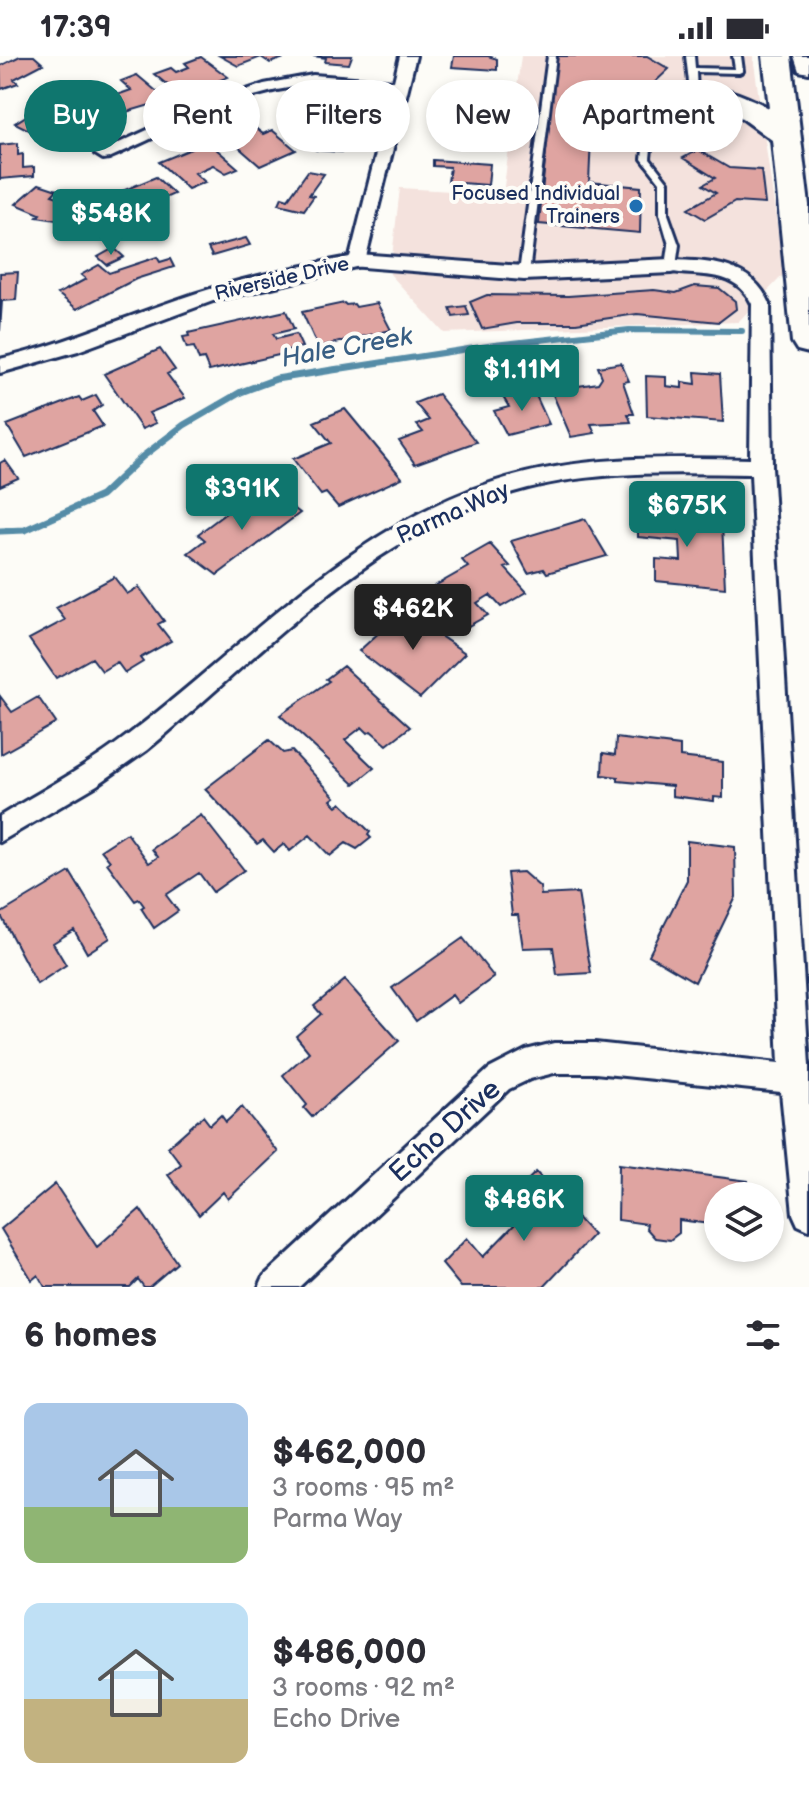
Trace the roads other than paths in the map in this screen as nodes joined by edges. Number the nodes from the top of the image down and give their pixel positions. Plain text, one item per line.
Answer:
1 (408, 56) edge
2 (552, 56) edge
3 (690, 56) edge
4 (737, 56) edge
5 (808, 56) edge
6 (778, 61) edge
7 (809, 65) edge
8 (402, 80) edge
9 (693, 80) edge
10 (698, 80) edge
11 (276, 86) edge
12 (743, 87) edge
13 (743, 105) edge
14 (787, 139) junction
15 (384, 152) edge
16 (647, 152) edge
17 (103, 154) dead end
18 (358, 261) junction
19 (671, 266) junction
20 (524, 273) junction
21 (809, 342) edge
22 (0, 366) edge
23 (761, 467) junction
24 (0, 830) edge
25 (795, 1079) junction
26 (809, 1214) edge
27 (275, 1287) edge

1 - 8 street
2 - 20 lane
3 - 9 lane
4 - 10 lane
5 - 7 highway
6 - 12 highway
6 - 14 highway
11 - 17 street
13 - 14 highway
14 - 21 highway
15 - 18 street
16 - 19 lane
18 - 20 street, Riverside Drive
18 - 22 street, Riverside Drive
19 - 20 street, Riverside Drive
19 - 23 street
23 - 24 street, Parma Way
23 - 25 street
25 - 26 street
25 - 27 street, Echo Drive

